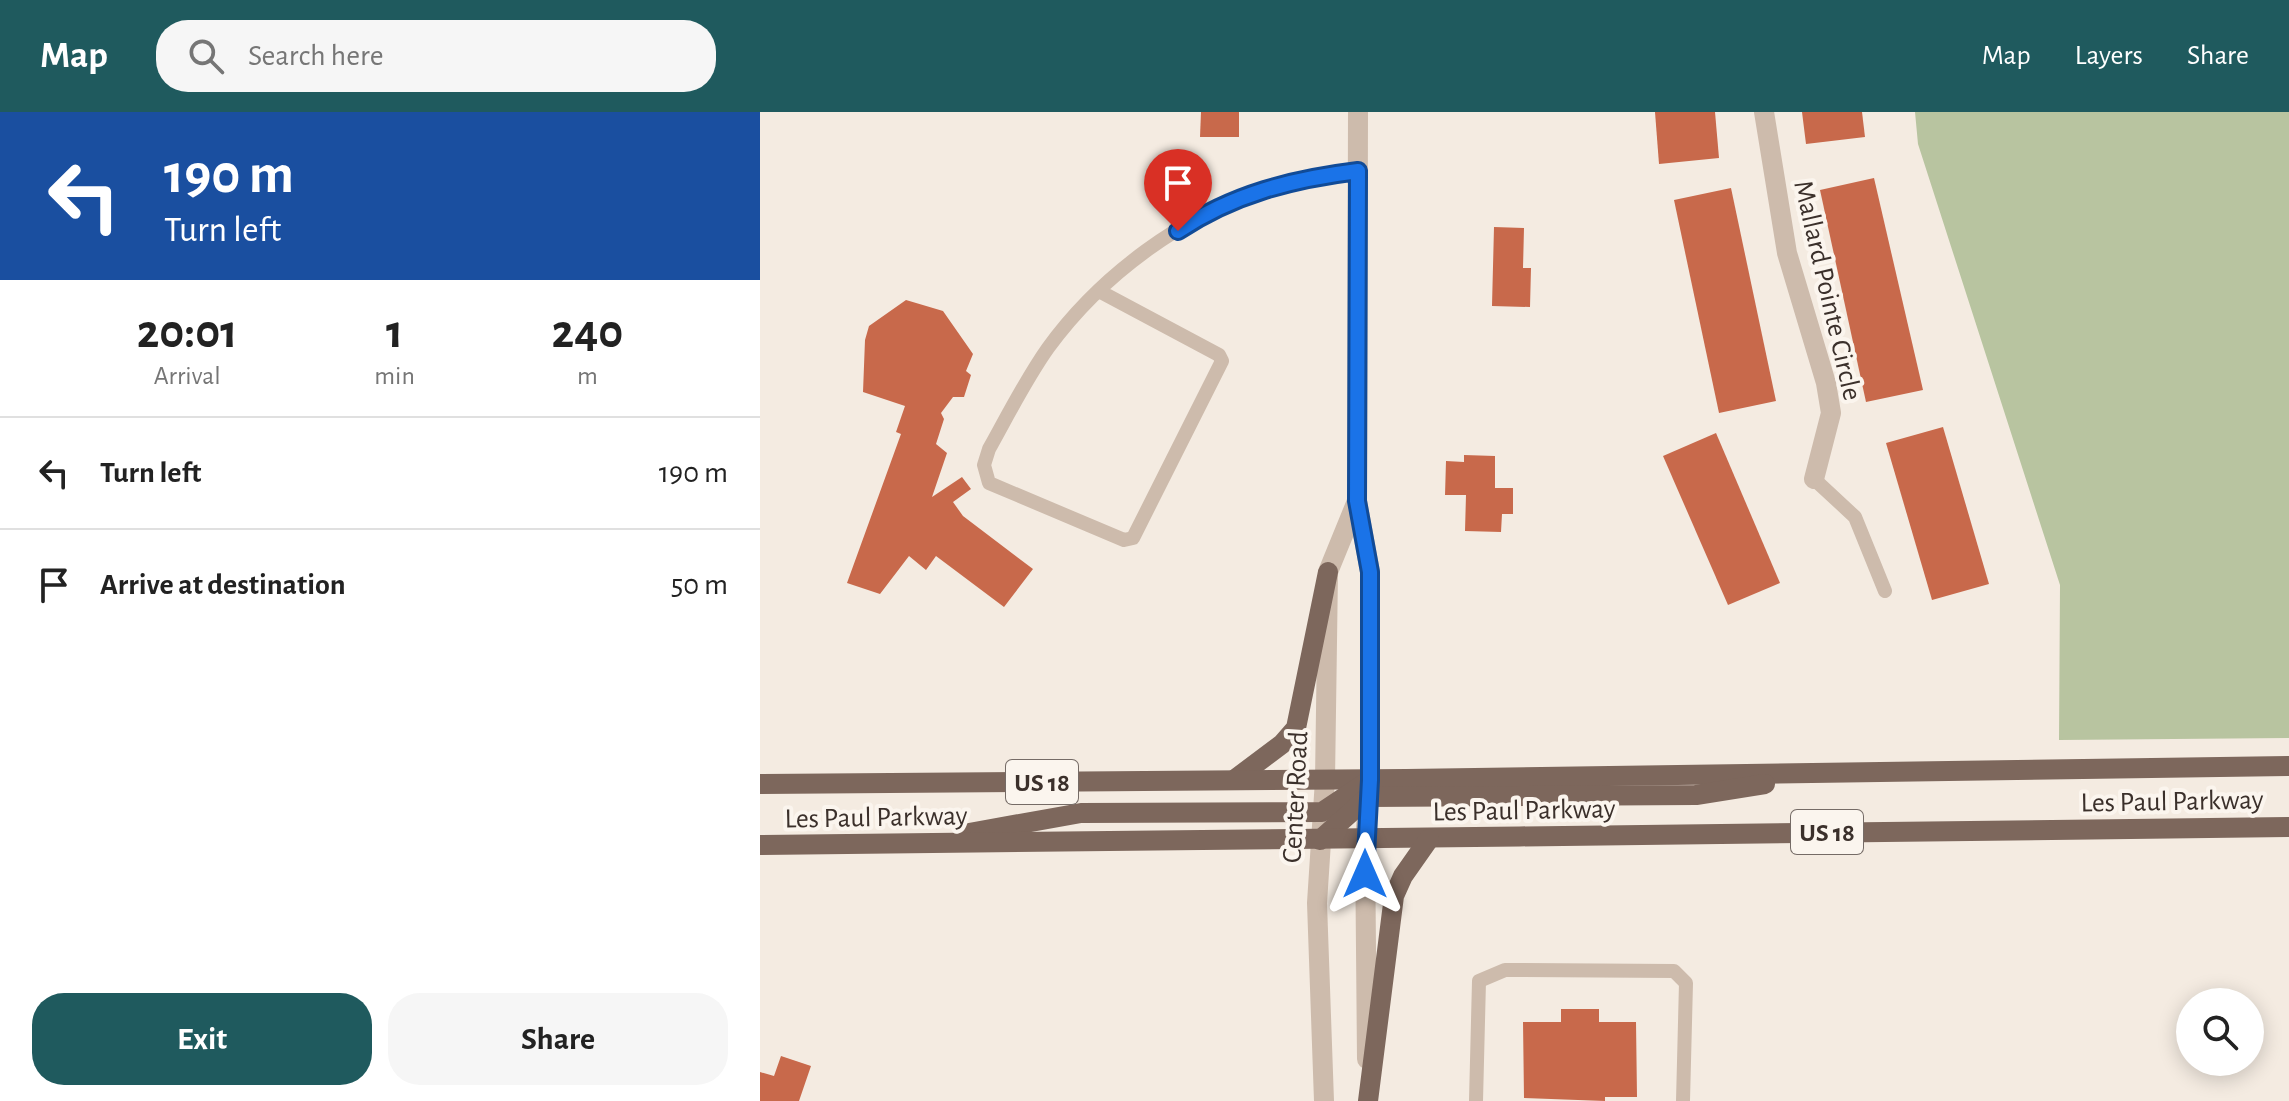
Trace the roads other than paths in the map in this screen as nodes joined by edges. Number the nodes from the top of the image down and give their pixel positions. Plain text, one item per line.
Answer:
1 (1358, 112) edge
2 (1764, 112) edge
3 (1358, 171) junction
4 (1099, 291) junction
5 (1814, 479) joint
6 (1357, 501) junction
7 (1328, 572) junction
8 (1885, 591) dead end
9 (2289, 766) edge
10 (1234, 780) junction
11 (1325, 780) junction
12 (760, 784) edge
13 (1369, 788) junction
14 (1322, 812) junction
15 (2289, 827) edge
16 (1429, 839) junction
17 (1320, 840) junction
18 (1365, 840) junction
19 (914, 844) junction
20 (760, 845) edge
21 (1324, 1101) edge
22 (1367, 1101) edge
23 (1476, 1101) edge
24 (1683, 1101) edge

1 - 3 street, Center Road
2 - 5 street, Mallard Pointe Circle
3 - 4 lane
3 - 6 street, Center Road
4 - 4 lane
5 - 8 lane
6 - 7 street, Center Road
6 - 13 street, Center Road
7 - 10 main road
7 - 11 street, Center Road
9 - 13 main road, Les Paul Parkway / US 18
10 - 11 main road, Les Paul Parkway / US 18
10 - 12 main road, Les Paul Parkway / US 18
11 - 13 main road, Les Paul Parkway / US 18
11 - 14 street, Center Road
13 - 14 main road
13 - 17 main road
13 - 18 street, Center Road
14 - 17 street, Center Road
14 - 19 main road
15 - 16 main road, Les Paul Parkway / US 18
16 - 18 main road, Les Paul Parkway / US 18
16 - 22 main road
17 - 18 main road, Les Paul Parkway / US 18
17 - 19 main road, Les Paul Parkway / US 18
17 - 21 street, Center Road
18 - 22 street, Center Road
19 - 20 main road, Les Paul Parkway / US 18
23 - 24 lane

